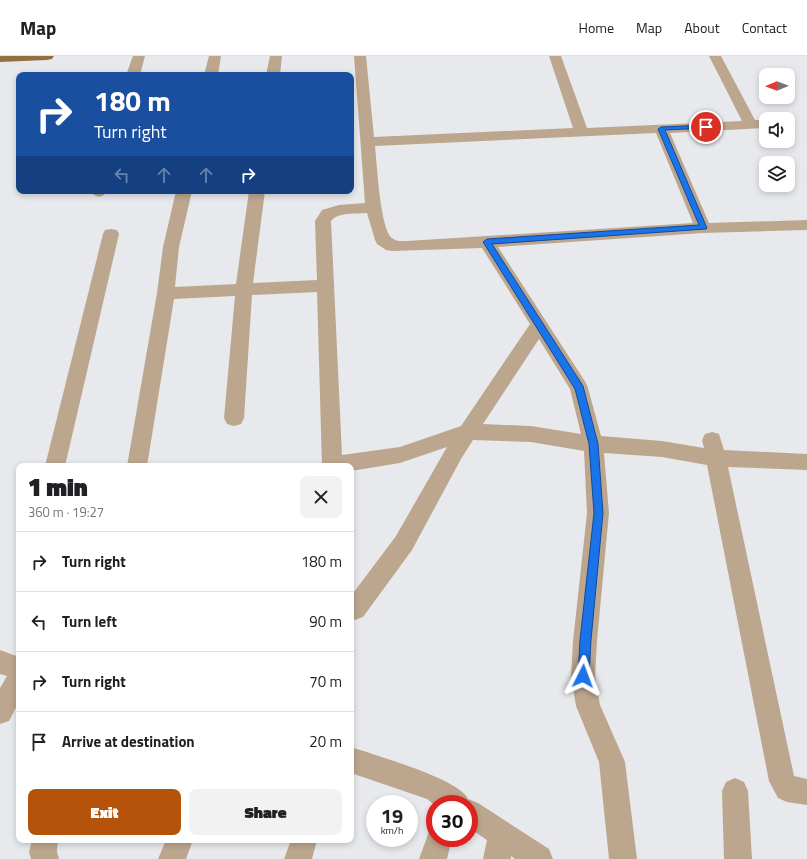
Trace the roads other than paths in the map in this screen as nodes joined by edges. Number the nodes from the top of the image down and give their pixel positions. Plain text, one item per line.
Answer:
1 (47, 56) edge
2 (139, 56) edge
3 (215, 56) edge
4 (276, 56) edge
5 (360, 56) edge
6 (555, 56) edge
7 (715, 56) edge
8 (0, 58) edge
9 (134, 72) edge
10 (212, 72) edge
11 (273, 72) edge
12 (751, 124) junction
13 (759, 124) edge
14 (661, 129) junction
15 (582, 133) junction
16 (368, 142) junction
17 (183, 194) edge
18 (257, 194) edge
19 (373, 207) junction
20 (807, 225) edge
21 (703, 228) junction
22 (111, 234) dead end
23 (487, 242) junction
24 (324, 286) junction
25 (244, 291) junction
26 (166, 293) junction
27 (539, 324) junction
28 (234, 418) dead end
29 (467, 432) junction
30 (594, 444) junction
31 (714, 449) junction
32 (807, 462) edge
33 (56, 463) edge
34 (137, 463) edge
35 (332, 463) edge
36 (351, 463) edge
37 (354, 605) edge
38 (0, 662) edge
39 (16, 668) edge
40 (16, 684) edge
41 (0, 712) edge
42 (354, 761) edge
43 (735, 791) dead end
44 (807, 792) edge
45 (442, 795) edge
46 (478, 826) edge
47 (44, 843) edge
48 (179, 843) edge
49 (303, 843) edge
50 (436, 847) edge
51 (500, 847) edge
52 (45, 859) edge
53 (172, 859) edge
54 (298, 859) edge
55 (433, 859) edge
56 (539, 859) edge
57 (623, 859) edge
58 (738, 859) edge

1 - 8 main road
2 - 9 street
3 - 10 street
4 - 11 street
5 - 16 street
6 - 15 street
7 - 12 street
12 - 13 street
12 - 14 street
14 - 15 street
14 - 21 street
15 - 16 street
16 - 19 street
17 - 26 street
18 - 25 street
19 - 23 street
19 - 24 street
20 - 21 street
21 - 23 street
22 - 33 street
23 - 27 street
24 - 25 street
24 - 35 street
25 - 26 street
25 - 28 street
26 - 34 street
27 - 29 street
27 - 30 street
29 - 30 street
29 - 36 street
29 - 37 street
30 - 31 street
30 - 57 street
31 - 32 street
31 - 44 street
38 - 39 street
40 - 41 street
42 - 45 street
43 - 58 street
46 - 51 street
47 - 52 street
48 - 53 street
49 - 54 street
50 - 55 street
51 - 56 street

